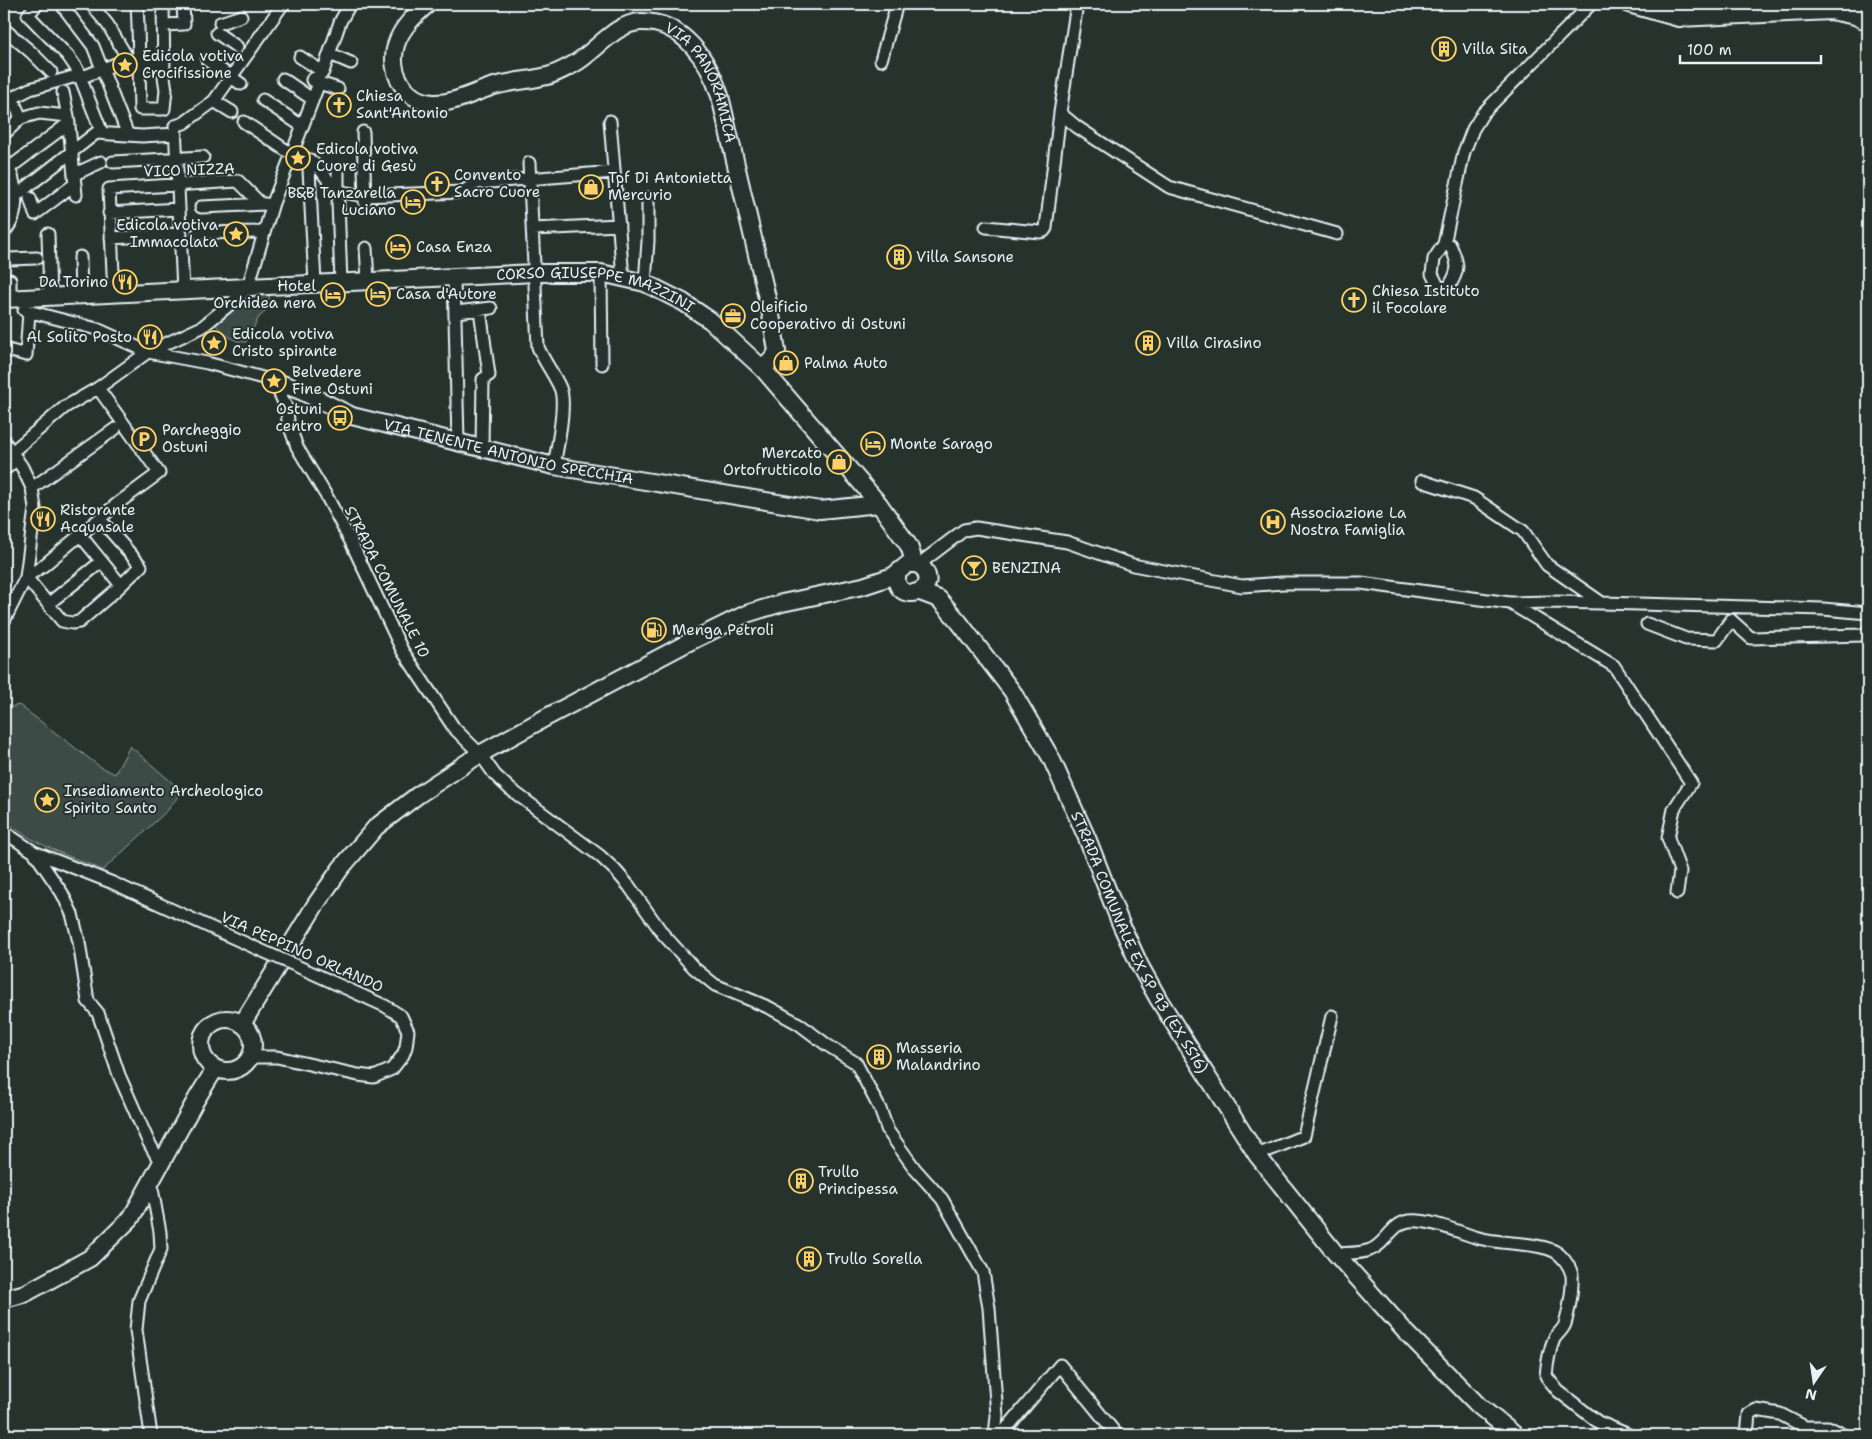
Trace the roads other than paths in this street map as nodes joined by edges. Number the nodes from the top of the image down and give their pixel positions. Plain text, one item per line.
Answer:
1 (37, 4) edge
2 (60, 4) edge
3 (91, 4) edge
4 (137, 4) edge
5 (163, 4) edge
6 (183, 4) edge
7 (283, 4) edge
8 (350, 4) edge
9 (428, 4) edge
10 (897, 4) edge
11 (1077, 4) edge
12 (1591, 4) edge
13 (1628, 4) edge
14 (1860, 14) edge
15 (241, 16) dead end
16 (164, 25) junction
17 (4, 29) edge
18 (323, 39) dead end
19 (331, 50) junction
20 (243, 51) junction
21 (300, 57) dead end
22 (207, 60) dead end
23 (881, 60) dead end
24 (135, 61) junction
25 (164, 63) junction
26 (351, 63) dead end
27 (103, 68) junction
28 (51, 72) dead end
29 (80, 75) junction
30 (321, 77) junction
31 (282, 78) dead end
32 (236, 80) junction
33 (338, 90) dead end
34 (63, 92) dead end
35 (6, 94) edge
36 (312, 99) junction
37 (263, 100) dead end
38 (214, 101) junction
39 (232, 112) dead end
40 (1060, 113) junction
41 (21, 118) junction
42 (68, 120) junction
43 (610, 121) dead end
44 (244, 122) dead end
45 (302, 126) junction
46 (176, 130) junction
47 (363, 132) dead end
48 (102, 133) junction
49 (4, 134) edge
50 (128, 135) junction
51 (72, 151) junction
52 (290, 153) junction
53 (204, 157) dead end
54 (178, 158) junction
55 (529, 163) dead end
56 (5, 166) edge
57 (309, 170) dead end
58 (338, 172) dead end
59 (614, 172) junction
60 (530, 178) junction
61 (75, 184) junction
62 (179, 184) junction
63 (338, 190) junction
64 (16, 194) junction
65 (30, 198) dead end
66 (648, 198) dead end
67 (365, 199) junction
68 (338, 202) dead end
69 (267, 204) junction
70 (4, 205) edge
71 (201, 207) dead end
72 (179, 209) junction
73 (109, 213) junction
74 (619, 225) junction
75 (986, 228) dead end
76 (532, 229) junction
77 (4, 232) edge
78 (264, 232) junction
79 (48, 234) dead end
80 (181, 234) junction
81 (198, 234) dead end
82 (1337, 234) dead end
83 (111, 238) junction
84 (1444, 244) dead end
85 (366, 248) dead end
86 (80, 257) dead end
87 (37, 258) dead end
88 (9, 259) dead end
89 (535, 273) junction
90 (601, 274) junction
91 (454, 276) junction
92 (623, 278) junction
93 (10, 280) dead end
94 (368, 280) junction
95 (341, 282) junction
96 (315, 283) junction
97 (645, 283) junction
98 (248, 287) junction
99 (183, 290) junction
100 (114, 294) junction
101 (81, 295) junction
102 (50, 297) junction
103 (7, 299) edge
104 (456, 312) junction
105 (4, 349) edge
106 (148, 352) junction
107 (602, 364) dead end
108 (763, 369) junction
109 (274, 381) junction
110 (98, 388) junction
111 (115, 429) dead end
112 (4, 441) edge
113 (458, 442) junction
114 (482, 448) junction
115 (15, 455) junction
116 (554, 466) junction
117 (4, 470) edge
118 (1422, 481) dead end
119 (32, 488) junction
120 (879, 504) junction
121 (100, 519) junction
122 (81, 536) junction
123 (101, 562) junction
124 (912, 575) junction
125 (26, 577) junction
126 (120, 584) junction
127 (1510, 603) junction
128 (1602, 603) junction
129 (48, 604) junction
130 (1868, 613) edge
131 (4, 621) edge
132 (1647, 624) dead end
133 (1868, 630) edge
134 (480, 754) junction
135 (4, 832) edge
136 (34, 852) junction
137 (1677, 894) dead end
138 (1332, 1016) dead end
139 (242, 1024) junction
140 (250, 1058) junction
141 (215, 1069) junction
142 (1257, 1155) junction
143 (161, 1164) junction
144 (151, 1183) junction
145 (1336, 1254) junction
146 (4, 1299) edge
147 (151, 1435) edge
148 (995, 1435) edge
149 (1001, 1435) edge
150 (1117, 1435) edge
151 (1515, 1435) edge
152 (1629, 1435) edge
153 (1747, 1435) edge
154 (1844, 1435) edge

1 - 29 street
2 - 27 street
3 - 24 street
4 - 24 street
5 - 16 street
6 - 16 street
7 - 20 street
8 - 19 street
9 - 108 main road, VIA PANORAMICA
10 - 23 street
11 - 40 street
12 - 84 street
13 - 14 main road
15 - 20 street
16 - 25 street
17 - 28 street
18 - 19 street
19 - 26 street
19 - 30 street
20 - 32 street
21 - 30 street
22 - 32 street
24 - 25 street
24 - 25 street
24 - 27 street
27 - 29 street
27 - 50 street
29 - 35 street
29 - 48 street
30 - 33 street
30 - 36 street
31 - 36 street
32 - 38 street
34 - 42 street
35 - 41 street
36 - 45 street
37 - 45 street
38 - 39 street
38 - 46 street
40 - 75 street
40 - 82 street
41 - 42 street
41 - 49 street
42 - 51 street
42 - 56 street
43 - 59 street
44 - 52 street
45 - 52 street
46 - 50 street
46 - 54 street
47 - 67 street
48 - 50 street
48 - 51 street
51 - 61 street
51 - 64 street
52 - 63 street
52 - 69 street
53 - 54 street
54 - 61 street
54 - 62 street
55 - 60 street
56 - 64 street
57 - 96 street
58 - 63 street
59 - 60 street
59 - 74 street
60 - 67 street
60 - 76 street
61 - 65 street
62 - 69 street, VICO NIZZA
62 - 72 street
62 - 73 street, VICO NIZZA
63 - 67 street
64 - 70 street
64 - 77 street
66 - 97 street
68 - 95 street
69 - 71 street
69 - 78 street
72 - 73 street
72 - 80 street
73 - 83 street
74 - 76 street
74 - 92 street
76 - 89 street
78 - 81 street
78 - 98 street
79 - 102 street
80 - 83 street
80 - 99 street
83 - 100 street
85 - 94 street
86 - 101 street
87 - 88 street
89 - 90 main road, CORSO GIUSEPPE MAZZINI
89 - 91 main road, CORSO GIUSEPPE MAZZINI
89 - 116 street
90 - 92 main road, CORSO GIUSEPPE MAZZINI
90 - 107 street
91 - 94 main road, CORSO GIUSEPPE MAZZINI
91 - 104 street
92 - 97 main road, CORSO GIUSEPPE MAZZINI
93 - 103 street
94 - 95 main road, CORSO GIUSEPPE MAZZINI
95 - 96 main road, CORSO GIUSEPPE MAZZINI
96 - 98 main road, CORSO GIUSEPPE MAZZINI
97 - 108 main road, CORSO GIUSEPPE MAZZINI
98 - 99 main road, CORSO GIUSEPPE MAZZINI
98 - 106 street
99 - 100 main road, CORSO GIUSEPPE MAZZINI
100 - 101 main road, CORSO GIUSEPPE MAZZINI
101 - 102 main road, CORSO GIUSEPPE MAZZINI
102 - 103 main road, CORSO GIUSEPPE MAZZINI
104 - 113 street
104 - 114 street
105 - 106 street, VIA TENENTE ANTONIO SPECCHIA
106 - 109 street, VIA TENENTE ANTONIO SPECCHIA
106 - 110 street
108 - 120 main road, CORSO GIUSEPPE MAZZINI
109 - 113 main road, VIA TENENTE ANTONIO SPECCHIA
109 - 134 street, STRADA COMUNALE 10
110 - 115 street
110 - 121 street
111 - 119 street
112 - 115 street
113 - 114 main road, VIA TENENTE ANTONIO SPECCHIA
114 - 116 main road, VIA TENENTE ANTONIO SPECCHIA
115 - 117 street
115 - 119 street
116 - 120 main road, VIA TENENTE ANTONIO SPECCHIA
118 - 128 street
119 - 125 street
120 - 124 main road, CORSO GIUSEPPE MAZZINI
121 - 122 street
121 - 126 street
122 - 123 street
122 - 125 street
123 - 126 street
123 - 129 street
124 - 127 street
124 - 134 main road
124 - 142 main road, STRADA COMUNALE EX SP 93 (EX SS16)
125 - 129 street
125 - 131 street
126 - 129 street
127 - 128 street
127 - 137 street
128 - 130 street
132 - 133 street
134 - 139 main road
134 - 148 street, STRADA COMUNALE 10
135 - 136 street, VIA PEPPINO ORLANDO
136 - 140 street, VIA PEPPINO ORLANDO, bridge
136 - 143 street
138 - 142 street
139 - 140 main road
139 - 141 main road
140 - 141 main road
141 - 143 main road
142 - 145 main road, STRADA COMUNALE EX SP 93 (EX SS16)
143 - 144 main road
144 - 146 main road
144 - 147 street
145 - 151 main road, STRADA COMUNALE EX SP 93 (EX SS16)
145 - 152 street
149 - 150 street
153 - 154 street

